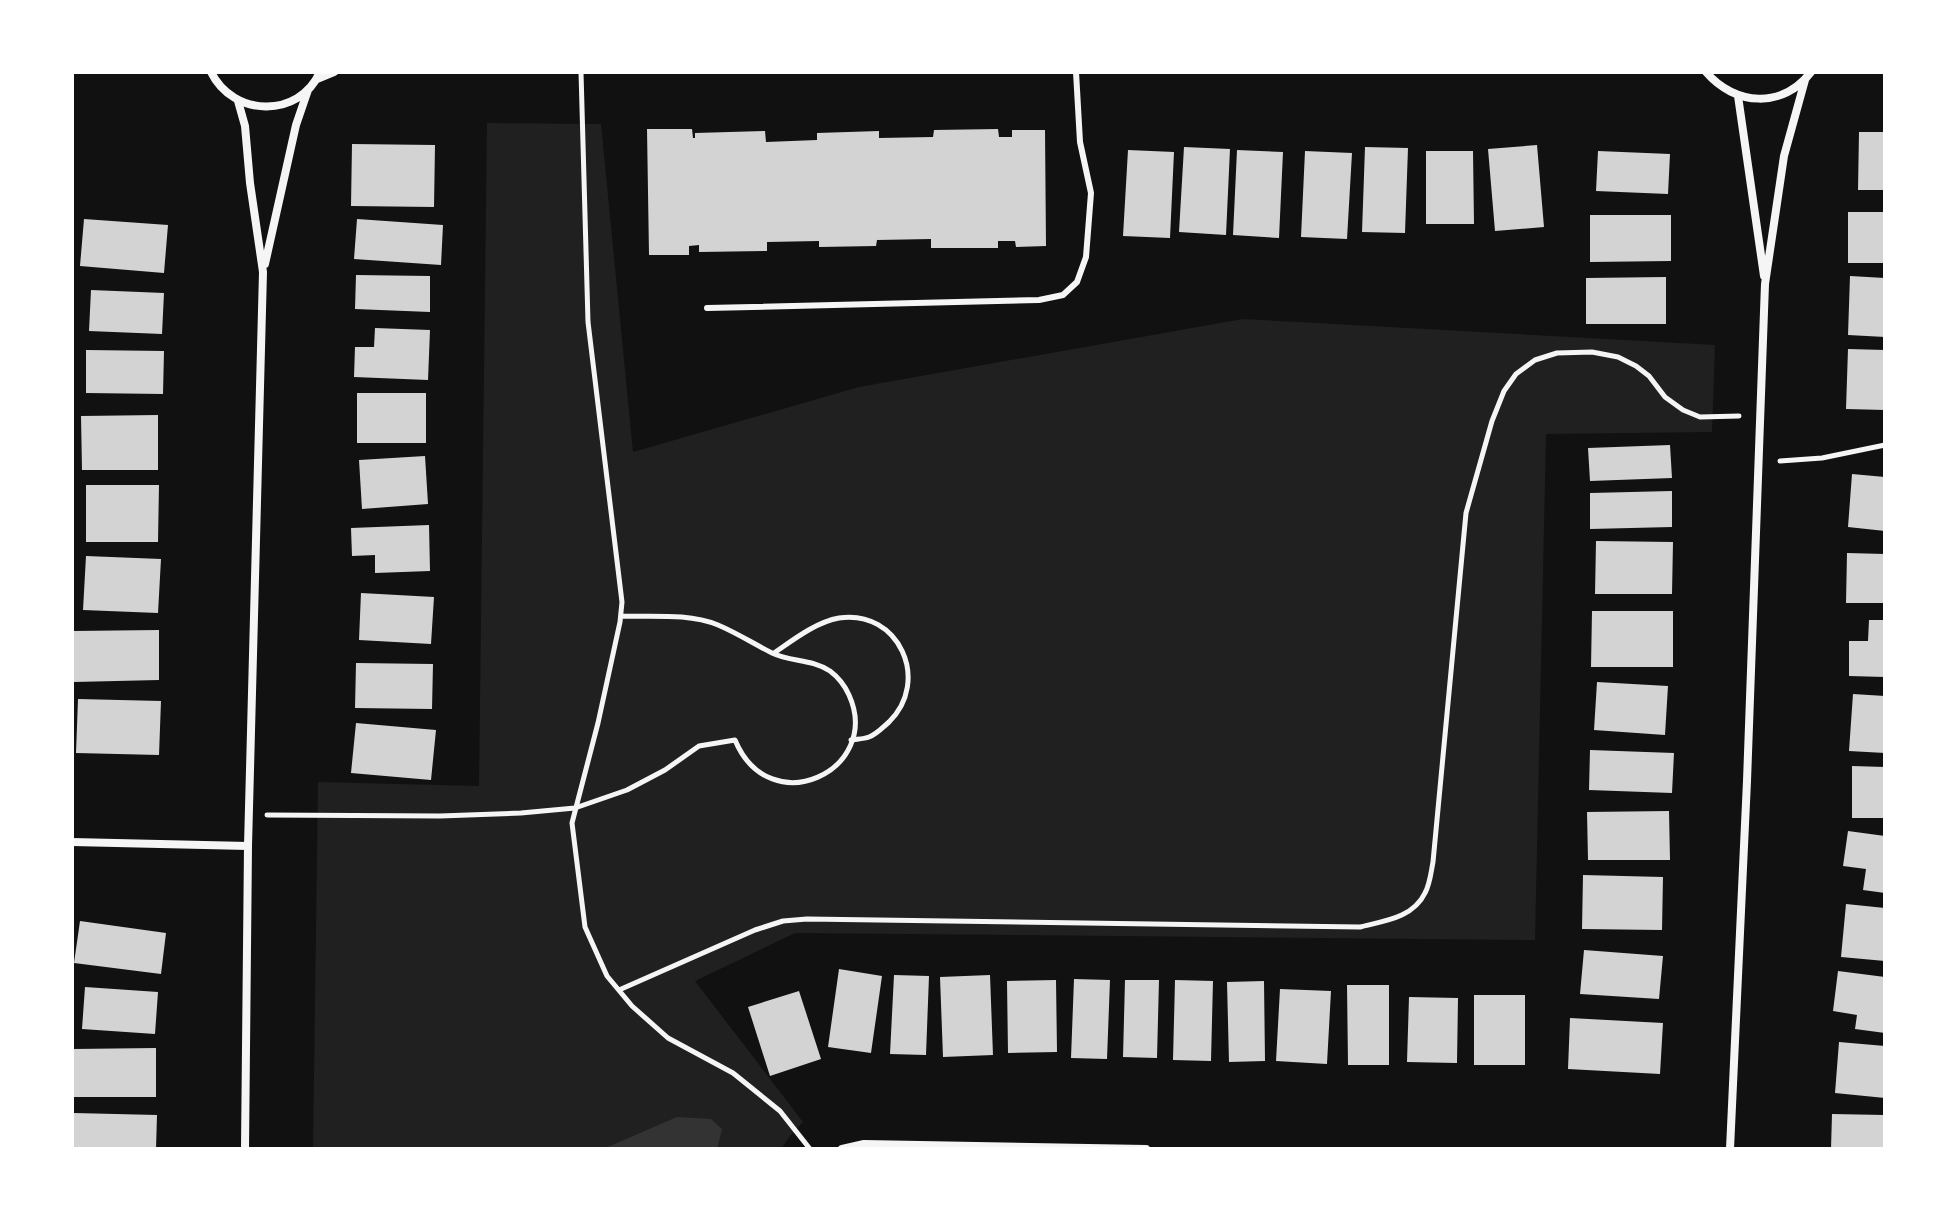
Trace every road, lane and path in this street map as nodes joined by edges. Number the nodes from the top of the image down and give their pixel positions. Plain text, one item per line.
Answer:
1 (198, 72) edge
2 (334, 72) edge
3 (581, 72) edge
4 (1076, 72) edge
5 (1706, 72) edge
6 (1811, 72) edge
7 (212, 74) edge
8 (318, 76) edge
9 (1805, 80) junction
10 (308, 90) junction
11 (1738, 96) junction
12 (238, 101) junction
13 (263, 272) junction
14 (1765, 284) junction
15 (707, 308) dead end
16 (1760, 416) junction
17 (1885, 445) edge
18 (1758, 463) junction
19 (621, 616) junction
20 (773, 654) junction
21 (851, 740) junction
22 (575, 808) junction
23 (250, 815) junction
24 (72, 842) edge
25 (248, 846) junction
26 (619, 990) junction
27 (245, 1149) edge
28 (810, 1149) edge
29 (842, 1149) edge
30 (1146, 1149) edge
31 (1730, 1149) edge

1 - 7 street
2 - 8 street
3 - 19 path
4 - 15 lane
5 - 11 street
6 - 9 street
7 - 12 street
8 - 10 street
9 - 11 street
9 - 14 street
10 - 12 street
10 - 13 street
11 - 14 street
12 - 13 street
13 - 23 street
14 - 16 street
16 - 18 street
16 - 26 path
17 - 18 path
18 - 31 street
19 - 20 path
19 - 22 path
20 - 21 path
20 - 21 path
21 - 22 path
22 - 23 path
22 - 26 path
23 - 25 street
24 - 25 street
25 - 27 street
26 - 28 path
29 - 30 street

